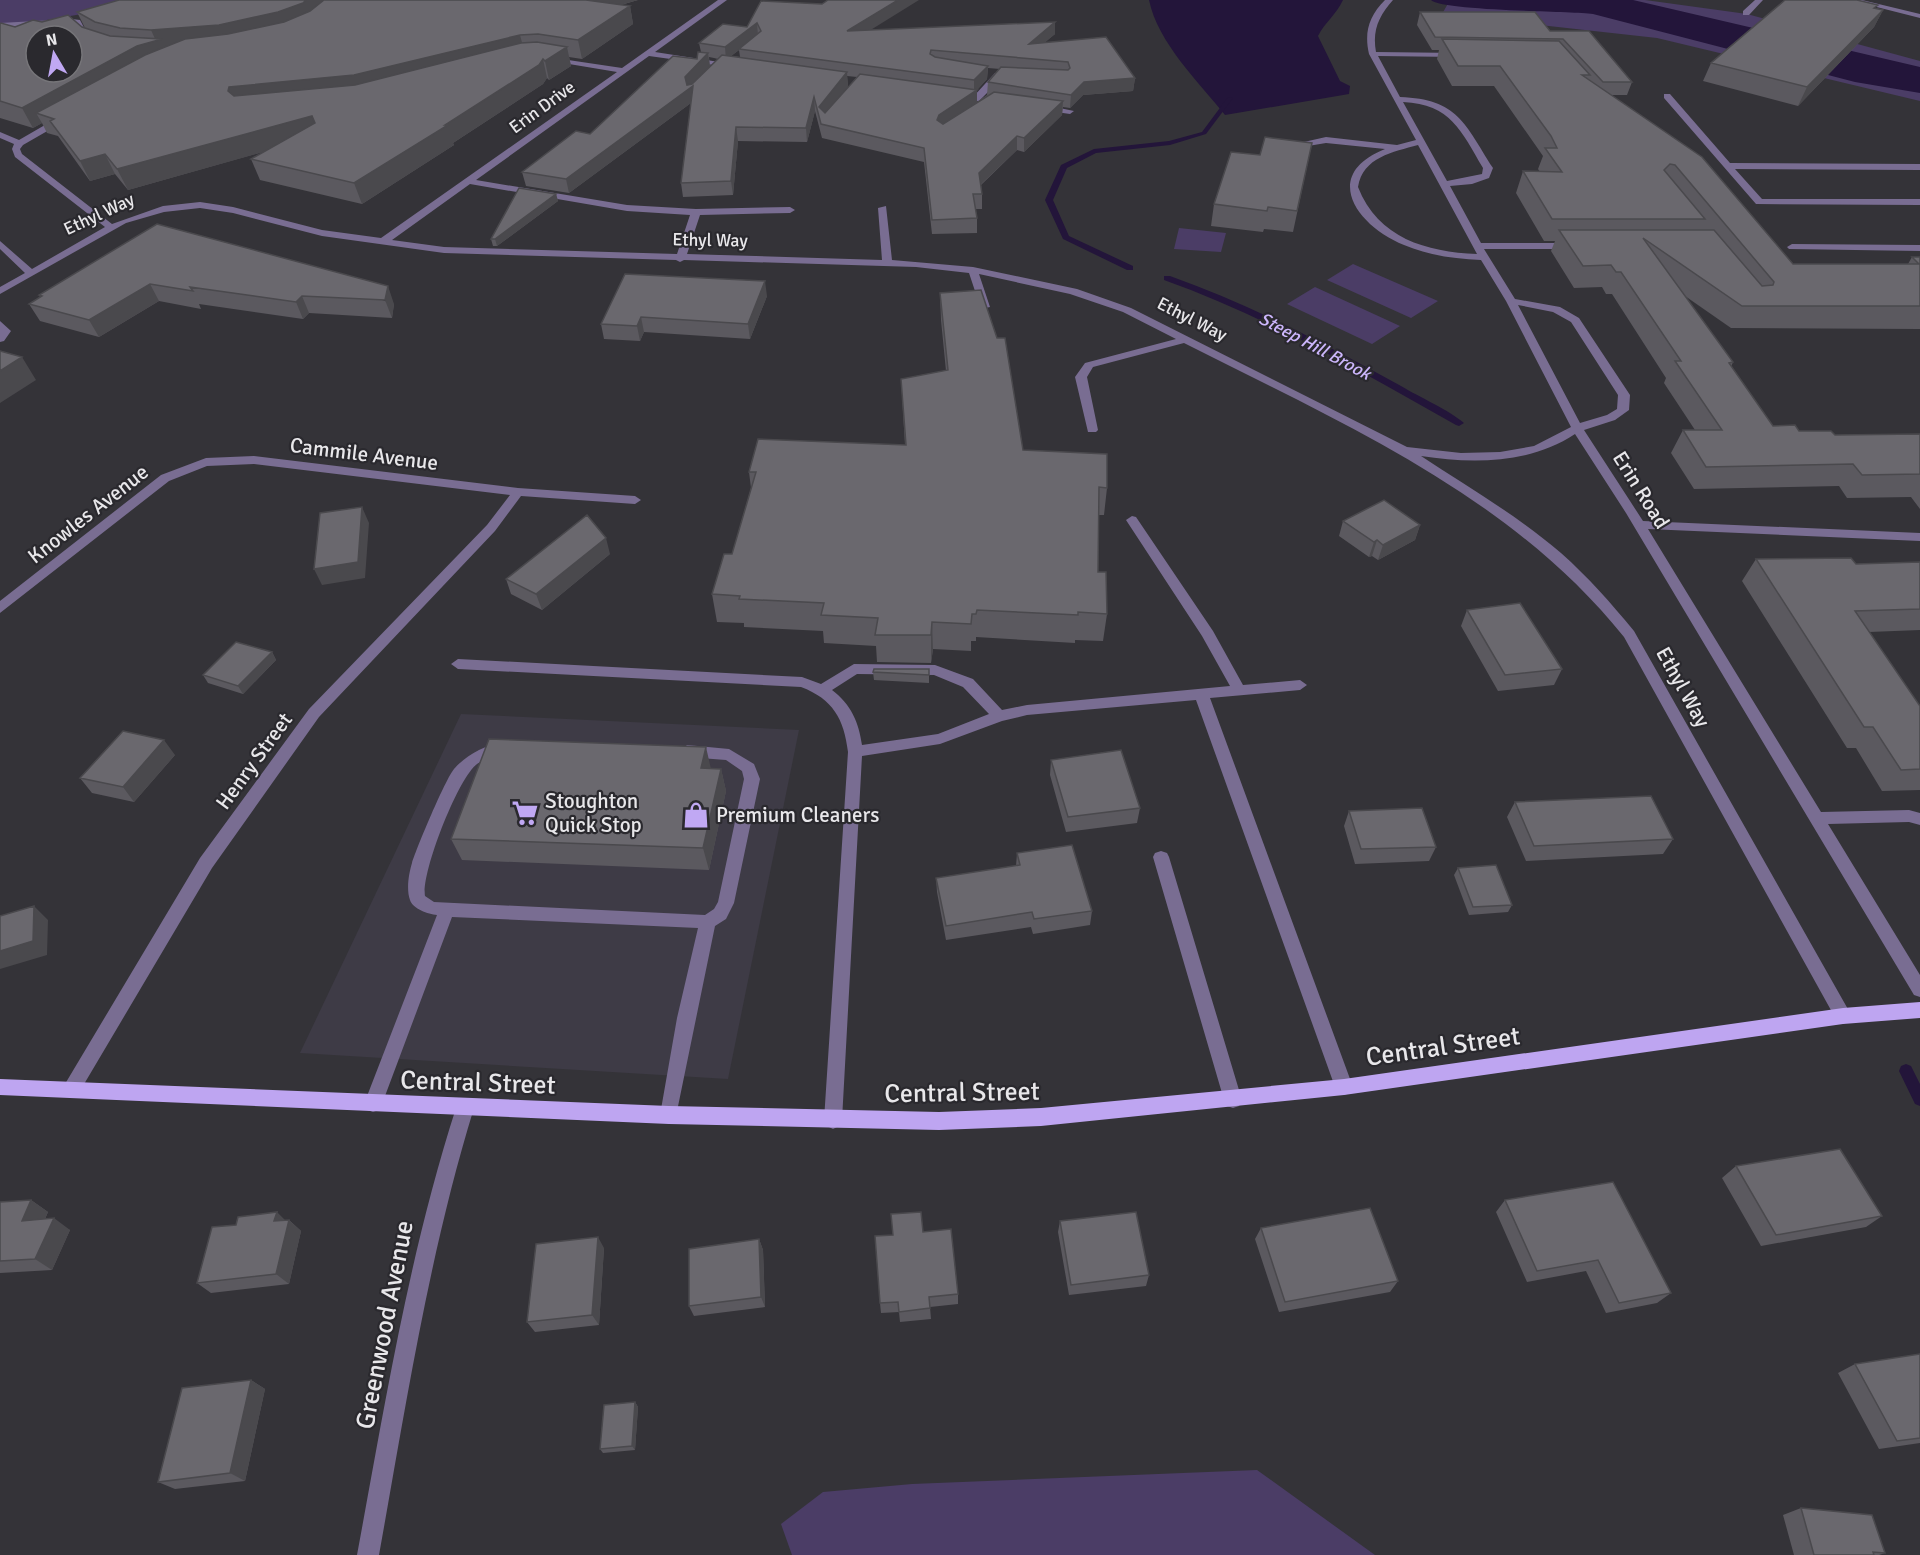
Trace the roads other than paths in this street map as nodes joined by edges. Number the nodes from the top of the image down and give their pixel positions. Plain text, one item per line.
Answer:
1 (723, 0) edge
2 (1389, 0) edge
3 (1759, 0) edge
4 (1853, 0) edge
5 (1746, 12) dead end
6 (1920, 16) edge
7 (0, 26) edge
8 (93, 42) edge
9 (646, 53) junction
10 (1374, 54) junction
11 (1469, 55) edge
12 (542, 57) edge
13 (622, 70) junction
14 (713, 71) edge
15 (988, 74) edge
16 (998, 75) junction
17 (1009, 76) edge
18 (1667, 96) dead end
19 (964, 98) edge
20 (1398, 99) junction
21 (990, 101) edge
22 (978, 103) junction
23 (1035, 107) edge
24 (1070, 111) edge
25 (69, 115) edge
26 (0, 135) edge
27 (1421, 141) junction
28 (19, 143) junction
29 (1400, 148) junction
30 (1283, 150) edge
31 (1727, 166) junction
32 (1920, 167) edge
33 (467, 181) junction
34 (1444, 184) junction
35 (1920, 202) edge
36 (883, 208) dead end
37 (790, 210) dead end
38 (696, 212) junction
39 (110, 227) junction
40 (381, 243) junction
41 (0, 244) edge
42 (1478, 246) junction
43 (1581, 246) edge
44 (1792, 248) dead end
45 (1920, 248) edge
46 (1484, 257) junction
47 (680, 258) junction
48 (887, 263) junction
49 (973, 270) junction
50 (30, 272) junction
51 (0, 291) edge
52 (1511, 301) junction
53 (988, 315) edge
54 (0, 324) edge
55 (0, 339) edge
56 (1187, 339) junction
57 (1577, 428) junction
58 (1092, 430) dead end
59 (1404, 450) junction
60 (206, 462) joint
61 (518, 492) junction
62 (635, 500) dead end
63 (1132, 520) dead end
64 (1639, 525) junction
65 (1920, 537) edge
66 (0, 608) edge
67 (458, 664) dead end
68 (1300, 685) dead end
69 (823, 689) junction
70 (1239, 690) junction
71 (1201, 693) junction
72 (999, 716) junction
73 (519, 744) edge
74 (669, 750) edge
75 (855, 752) junction
76 (1816, 818) junction
77 (1920, 819) edge
78 (1161, 857) dead end
79 (447, 910) junction
80 (708, 922) junction
81 (1920, 990) edge
82 (1920, 1010) edge
83 (1842, 1016) junction
84 (0, 1087) edge
85 (1344, 1087) junction
86 (71, 1090) junction
87 (1233, 1100) junction
88 (373, 1104) junction
89 (465, 1108) junction
90 (669, 1115) junction
91 (833, 1120) junction
92 (368, 1555) edge

1 - 9 street, Erin Drive
2 - 10 street, Erin Road
3 - 5 street
4 - 6 street
7 - 8 street
9 - 13 street, Erin Drive
9 - 14 street
10 - 11 street
10 - 20 street, Erin Road
12 - 13 street
13 - 33 street, Erin Drive
15 - 16 street
16 - 17 street
16 - 22 street
18 - 31 street
19 - 22 street
20 - 27 street, Erin Road
20 - 34 street
21 - 22 street
23 - 24 street
25 - 28 street
26 - 28 street
27 - 29 street
27 - 34 street, Erin Road
28 - 39 street
29 - 30 street
29 - 46 street
31 - 32 street
31 - 35 street
33 - 38 street
33 - 40 street, Erin Drive
34 - 42 street, Erin Road
36 - 48 street
37 - 38 street
38 - 47 street
39 - 40 street, Ethyl Way
39 - 50 street, Ethyl Way
40 - 47 street, Ethyl Way
41 - 50 street
42 - 43 street
42 - 46 street, Erin Road
44 - 45 street
46 - 52 street, Erin Road
47 - 48 street, Ethyl Way
48 - 49 street, Ethyl Way
49 - 53 street
49 - 56 street, Ethyl Way
50 - 51 street, Ethyl Way
52 - 57 street, Erin Road
52 - 57 street, Ethyl Way
54 - 55 street
56 - 58 street
56 - 59 street, Ethyl Way
57 - 59 street, Ethyl Way
57 - 64 street, Erin Road
59 - 83 street, Ethyl Way
60 - 61 street, Cammile Avenue
60 - 66 street, Knowles Avenue
61 - 62 street, Cammile Avenue
61 - 86 street, Henry Street
63 - 70 street
64 - 65 street
64 - 76 street, Erin Road
67 - 69 street
68 - 70 street
69 - 72 street
69 - 75 street
70 - 71 street
71 - 72 street
71 - 85 street
72 - 75 street
73 - 79 street
74 - 80 street
75 - 91 street
76 - 77 street
76 - 81 street, Erin Road
78 - 87 street
79 - 80 street
79 - 88 street
80 - 90 street
82 - 83 main road, Central Street
83 - 85 main road, Central Street
84 - 86 main road, Central Street
85 - 87 main road, Central Street
86 - 88 main road, Central Street
87 - 91 main road, Central Street
88 - 89 main road, Central Street
89 - 90 main road, Central Street
89 - 92 street, Greenwood Avenue
90 - 91 main road, Central Street

